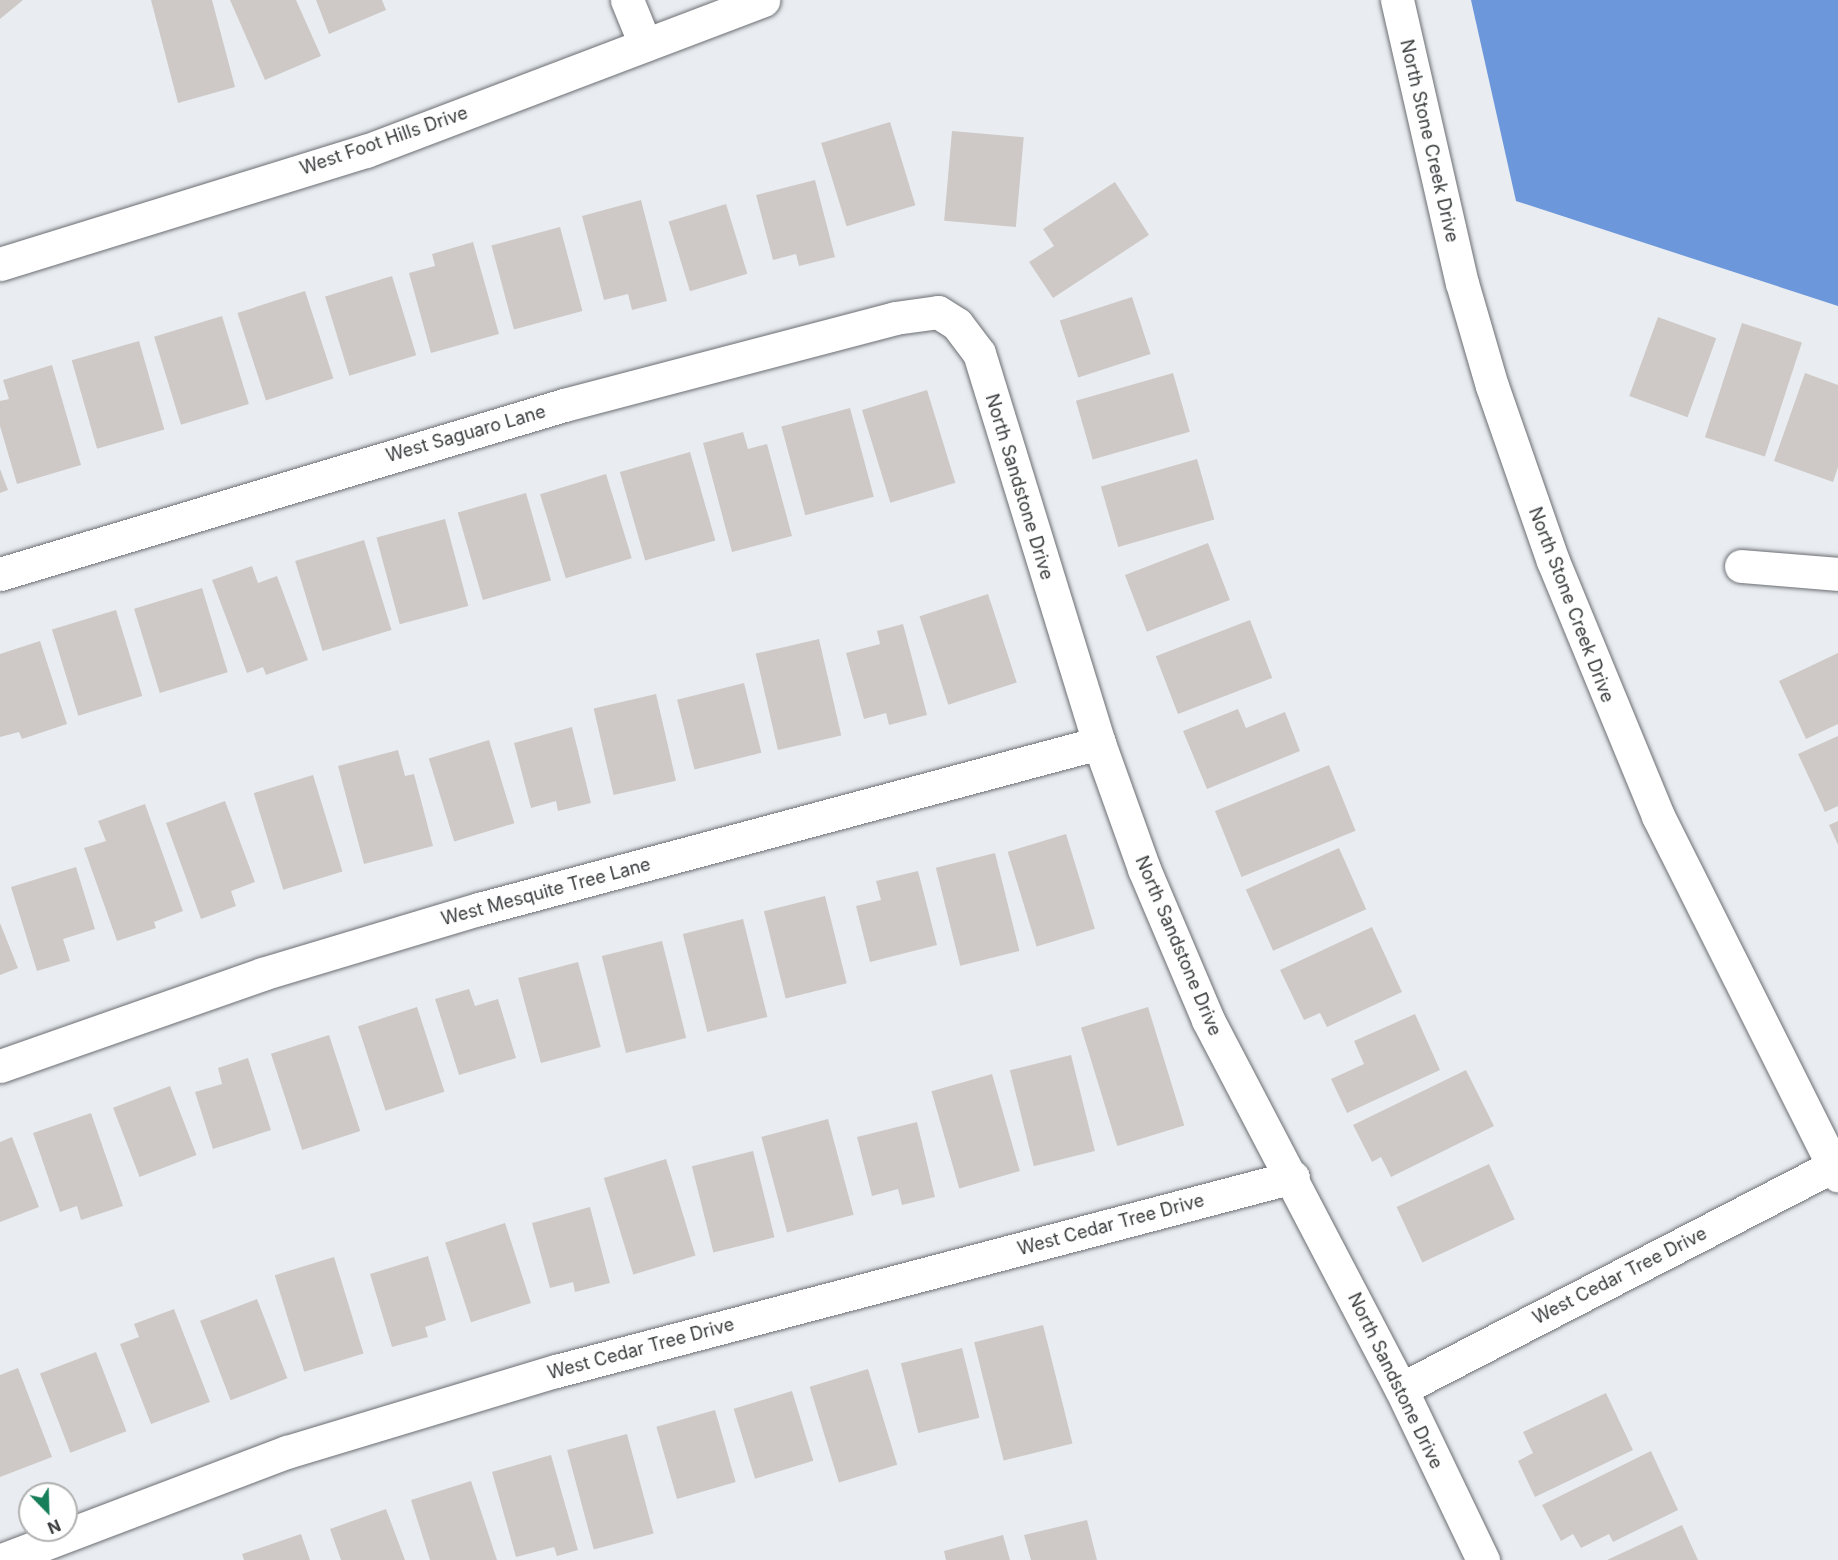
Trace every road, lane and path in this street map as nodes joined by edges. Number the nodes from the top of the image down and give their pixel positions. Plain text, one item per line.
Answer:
1 (627, 0) edge
2 (762, 0) edge
3 (1397, 0) edge
4 (645, 44) junction
5 (0, 264) edge
6 (938, 312) joint
7 (1741, 566) dead end
8 (0, 574) edge
9 (1838, 574) edge
10 (1099, 743) junction
11 (0, 1066) edge
12 (1836, 1168) edge
13 (1293, 1177) junction
14 (1401, 1389) junction
15 (2, 1560) edge
16 (1483, 1560) edge

1 - 4 street
2 - 4 street, West Foot Hills Drive
3 - 12 street, North Stone Creek Drive
4 - 5 street, West Foot Hills Drive
6 - 8 street, West Saguaro Lane
6 - 10 street, North Sandstone Drive
7 - 9 street
10 - 11 street, West Mesquite Tree Lane
10 - 13 street, North Sandstone Drive
12 - 14 street, West Cedar Tree Drive
13 - 14 street, North Sandstone Drive
13 - 15 street, West Cedar Tree Drive
14 - 16 street, North Sandstone Drive

